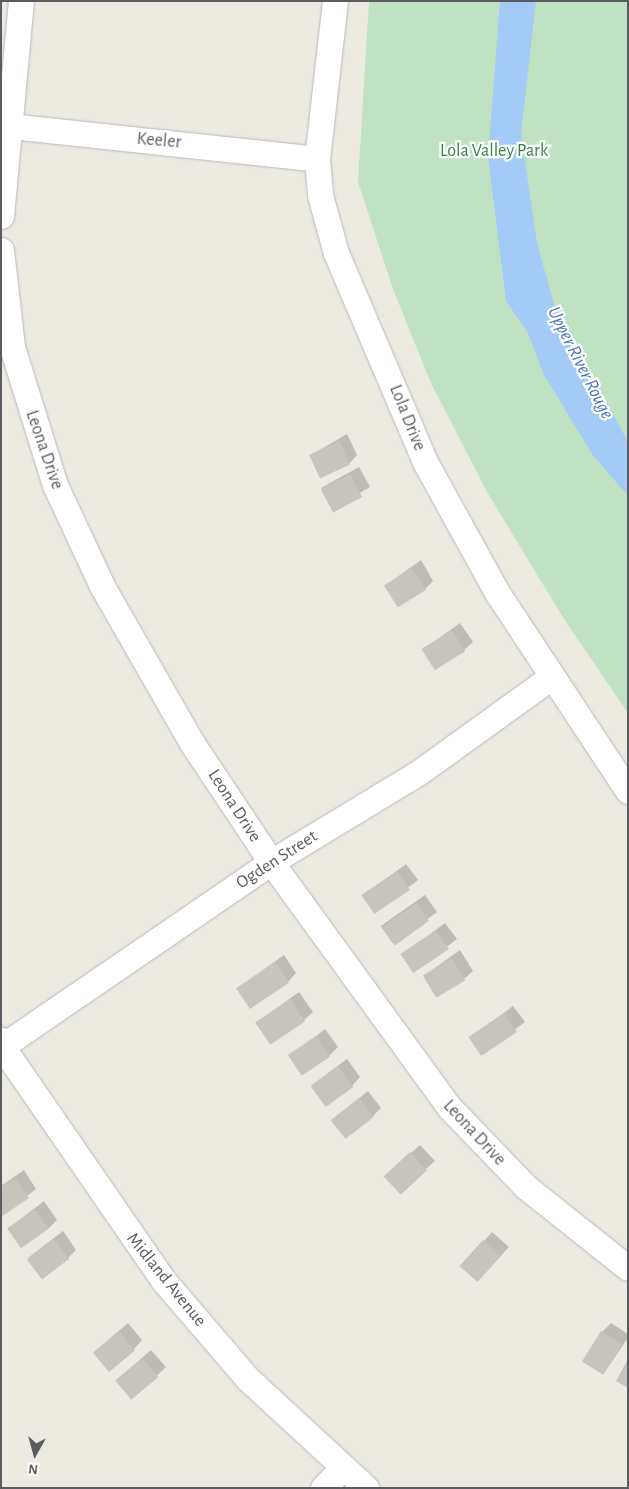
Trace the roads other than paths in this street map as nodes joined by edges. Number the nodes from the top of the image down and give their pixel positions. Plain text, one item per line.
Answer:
1 (21, 1) edge
2 (335, 1) edge
3 (5, 125) edge
4 (317, 159) junction
5 (1, 216) edge
6 (1, 250) edge
7 (551, 677) junction
8 (628, 791) edge
9 (271, 862) junction
10 (2, 1043) edge
11 (628, 1268) edge
12 (342, 1468) junction
13 (323, 1488) edge
14 (366, 1488) edge

1 - 3 street
2 - 4 street, Lola Drive
3 - 4 street, Keeler
3 - 5 street
4 - 7 street, Lola Drive
6 - 9 street, Leona Drive
7 - 8 street, Lola Drive
7 - 9 street, Ogden Street
9 - 10 street, Ogden Street
9 - 11 street, Leona Drive
10 - 12 street, Midland Avenue
12 - 13 street
12 - 14 street, Midland Avenue

